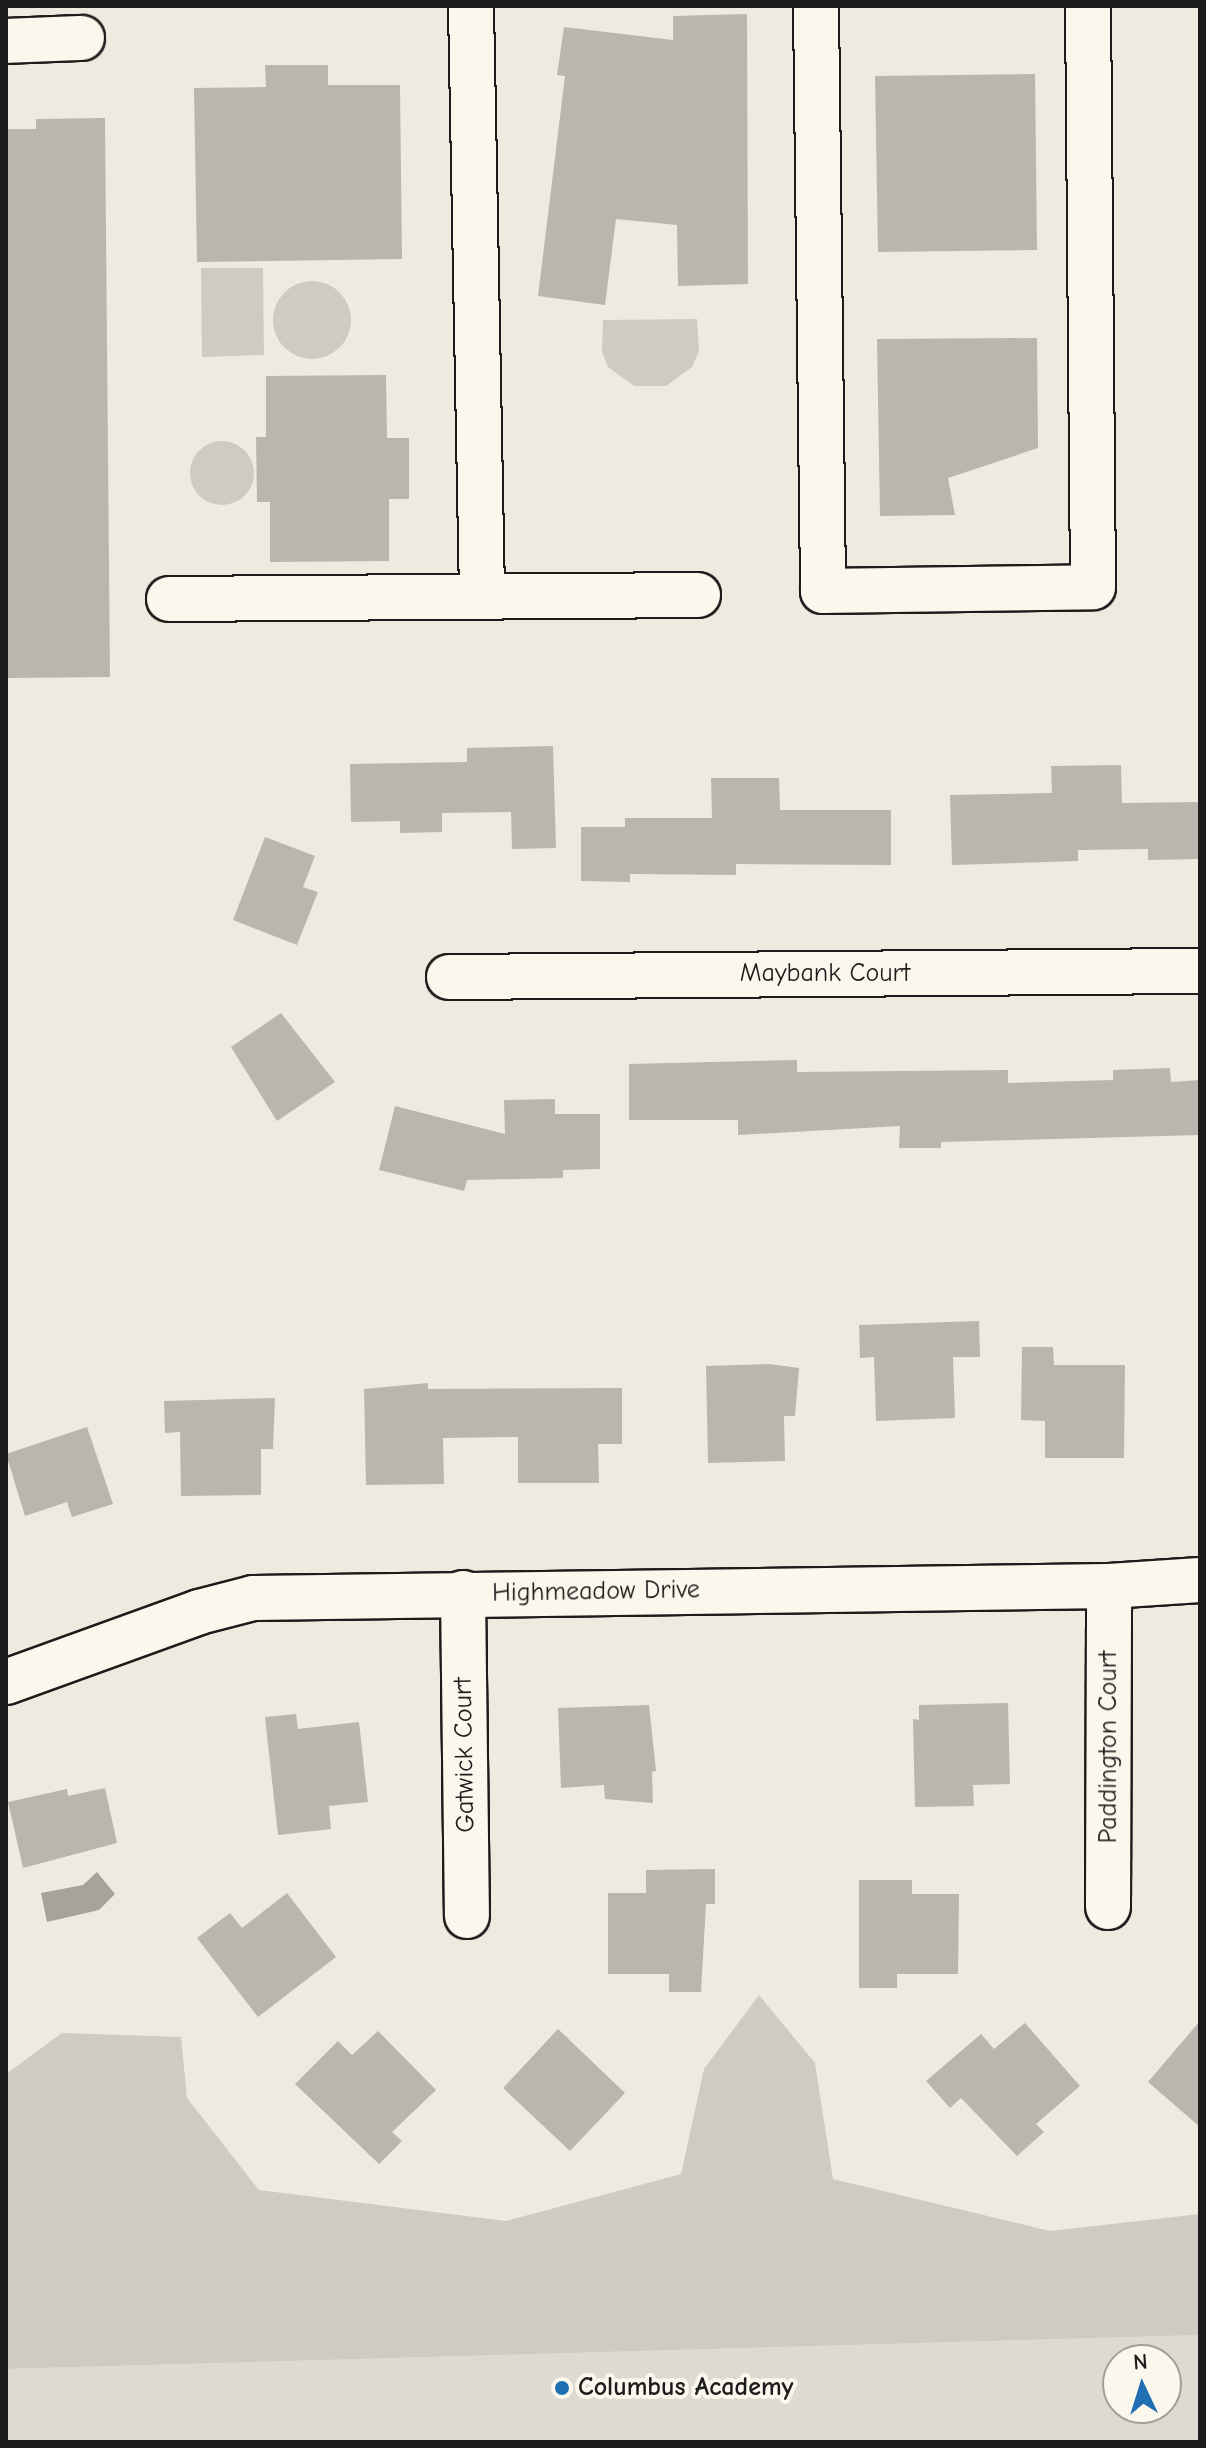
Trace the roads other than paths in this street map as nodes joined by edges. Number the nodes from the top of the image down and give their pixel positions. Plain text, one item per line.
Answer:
1 (471, 6) edge
2 (816, 6) edge
3 (1088, 6) edge
4 (82, 38) dead end
5 (6, 41) edge
6 (698, 595) dead end
7 (482, 597) junction
8 (169, 599) dead end
9 (1200, 971) edge
10 (449, 977) dead end
11 (1200, 1580) edge
12 (1109, 1586) junction
13 (463, 1593) junction
14 (6, 1682) edge
15 (1108, 1907) dead end
16 (467, 1916) dead end

1 - 7 street
2 - 3 street
4 - 5 street
6 - 7 street
7 - 8 street
9 - 10 street, Maybank Court
11 - 12 street, Highmeadow Drive
12 - 13 street, Highmeadow Drive
12 - 15 street, Paddington Court
13 - 14 street, Highmeadow Drive
13 - 16 street, Gatwick Court

